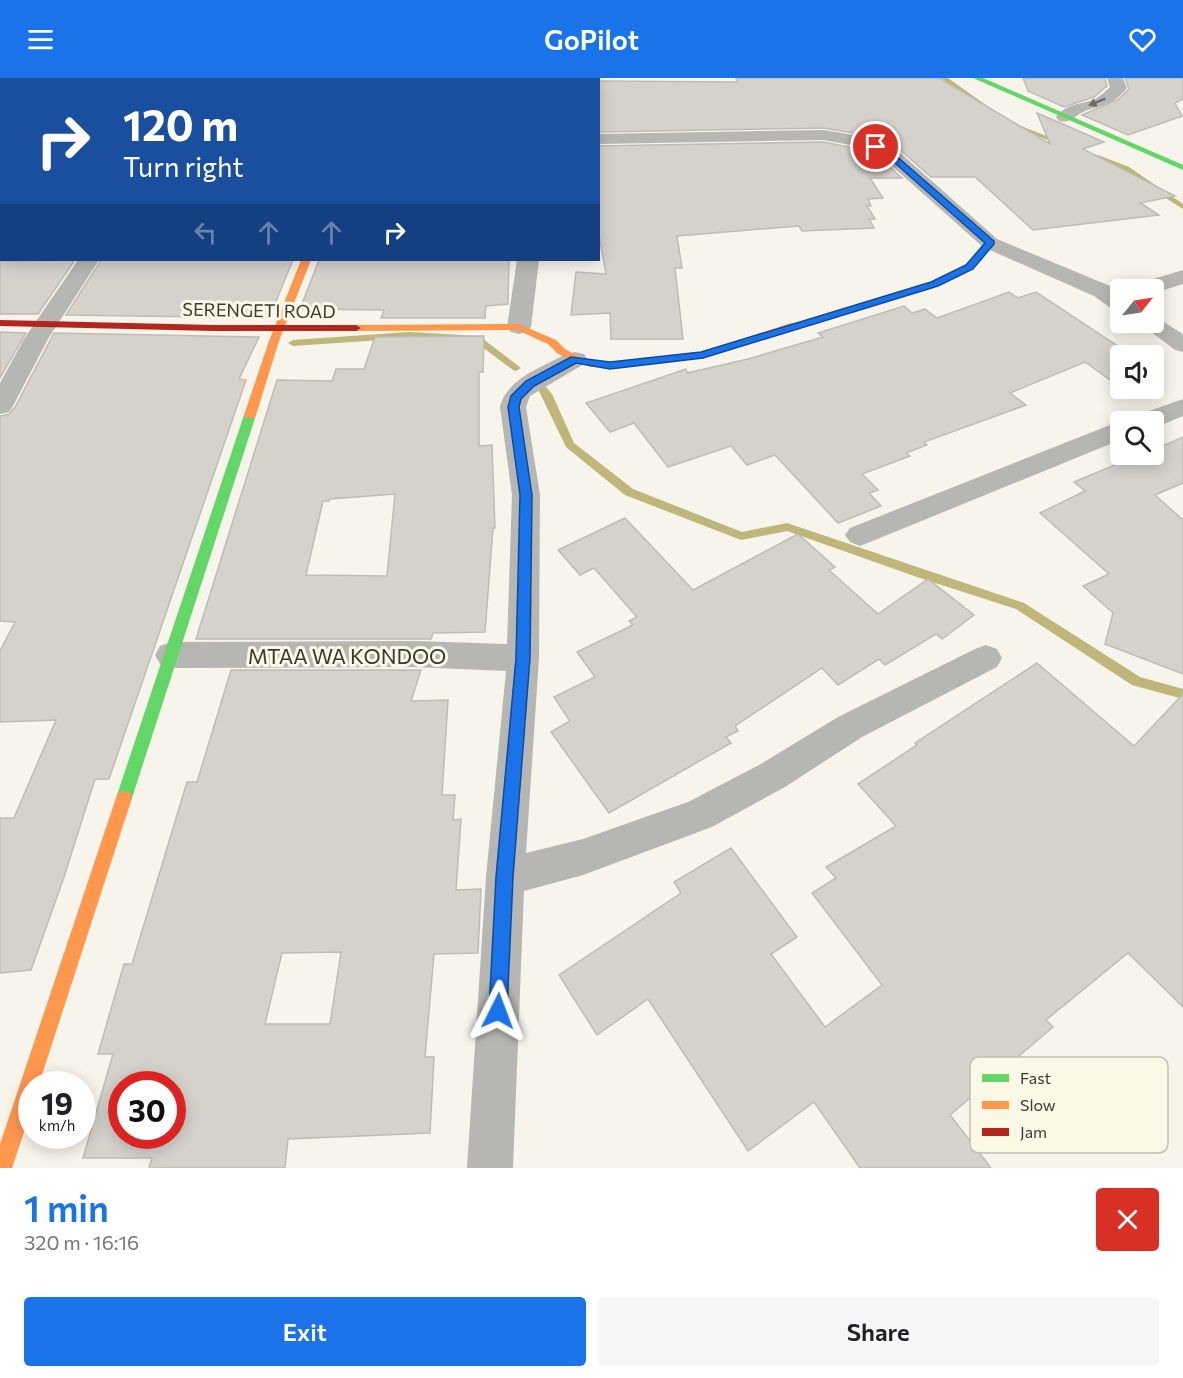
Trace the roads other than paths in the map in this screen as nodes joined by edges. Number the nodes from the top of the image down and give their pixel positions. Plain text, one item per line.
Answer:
1 (977, 78) edge
2 (1115, 78) edge
3 (1065, 117) junction
4 (600, 139) edge
5 (1183, 168) edge
6 (990, 243) junction
7 (87, 261) edge
8 (306, 261) edge
9 (528, 261) edge
10 (1183, 277) edge
11 (1164, 283) edge
12 (1110, 291) edge
13 (0, 323) edge
14 (47, 324) junction
15 (519, 327) junction
16 (280, 329) junction
17 (1164, 332) edge
18 (1183, 345) edge
19 (574, 359) junction
20 (0, 406) edge
21 (1183, 407) edge
22 (1164, 414) edge
23 (1110, 434) edge
24 (860, 536) dead end
25 (171, 656) junction
26 (523, 658) junction
27 (986, 658) dead end
28 (505, 877) junction
29 (2, 1168) edge
30 (490, 1168) edge

1 - 3 street
2 -> 3 street
3 - 5 street
4 - 6 street
6 - 12 street
6 - 19 street
7 - 14 street
8 - 16 street
9 - 15 street
10 - 11 street
13 - 14 street, SERENGETI ROAD
14 - 16 street, SERENGETI ROAD
14 - 20 street
15 - 16 street, SERENGETI ROAD
15 - 19 street
16 - 25 street
17 - 18 street
19 - 26 street
21 - 22 street
23 - 24 street
25 - 26 street, MTAA WA KONDOO
25 - 29 street
26 - 28 street
27 - 28 street
28 - 30 street

